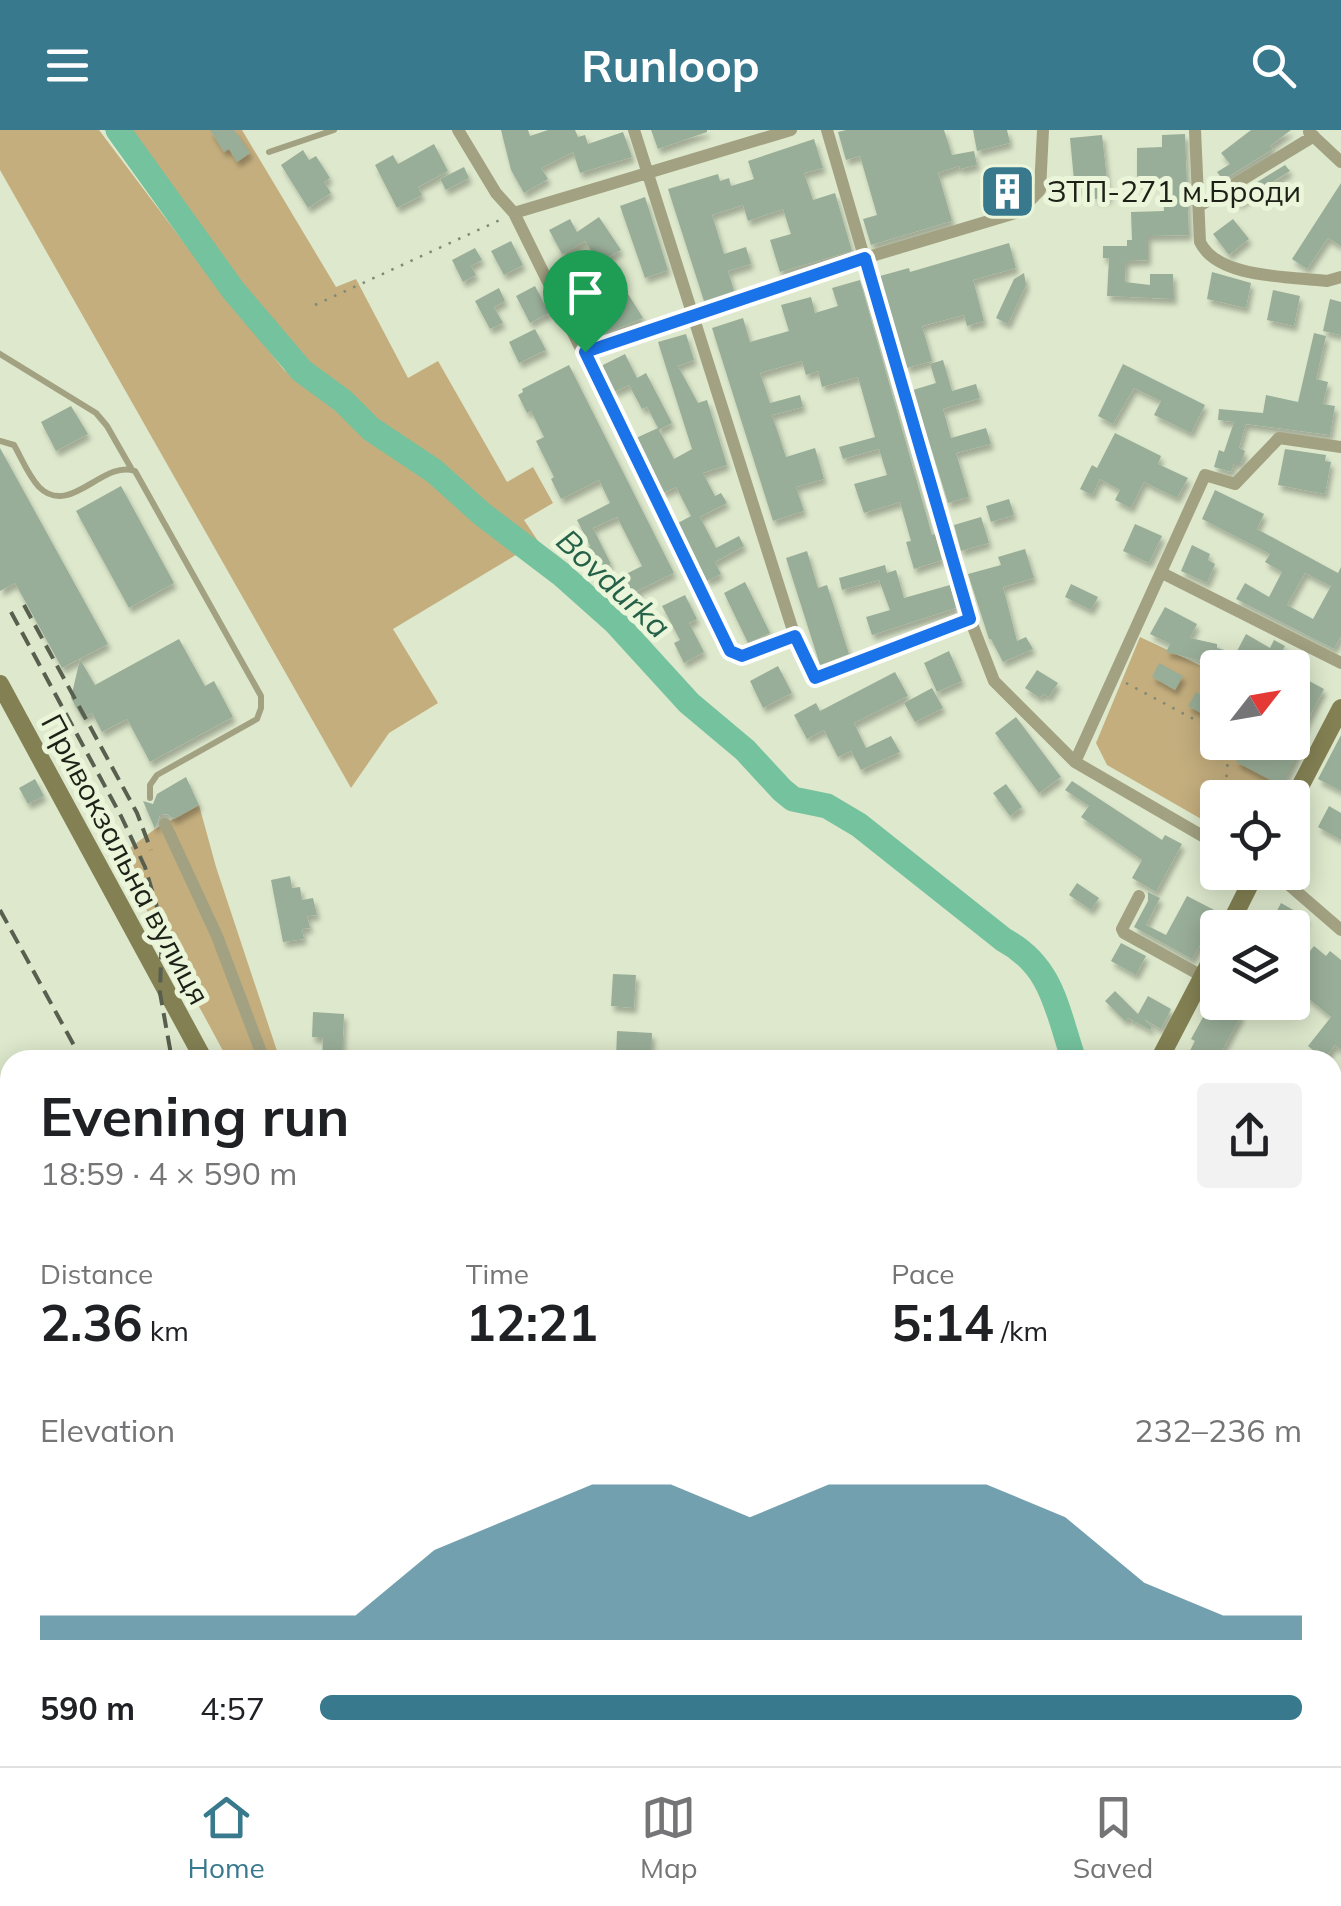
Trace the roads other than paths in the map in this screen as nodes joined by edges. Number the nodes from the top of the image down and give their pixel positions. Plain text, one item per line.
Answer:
1 (334, 130) edge
2 (458, 130) edge
3 (634, 130) edge
4 (791, 130) edge
5 (828, 130) edge
6 (1044, 130) edge
7 (1195, 130) edge
8 (1311, 133) edge
9 (269, 152) dead end
10 (1341, 162) edge
11 (648, 174) junction
12 (1199, 206) junction
13 (514, 213) junction
14 (865, 258) junction
15 (1341, 277) edge
16 (693, 314) junction
17 (585, 352) junction
18 (0, 354) edge
19 (0, 441) edge
20 (1341, 447) edge
21 (132, 469) junction
22 (1162, 572) junction
23 (970, 619) junction
24 (795, 636) junction
25 (1341, 663) edge
26 (0, 684) edge
27 (1341, 708) edge
28 (1076, 762) junction
29 (1303, 780) edge
30 (150, 798) dead end
31 (165, 824) dead end
32 (1200, 834) edge
33 (1295, 890) edge
34 (1139, 896) dead end
35 (1341, 930) edge
36 (1200, 975) edge
37 (1200, 980) edge
38 (199, 1050) edge
39 (260, 1050) edge
40 (1164, 1050) edge

1 - 9 lane
2 - 13 street
3 - 11 street
4 - 11 street
5 - 14 street
6 - 14 street
7 - 12 street
8 - 10 street
8 - 12 street
11 - 13 street
11 - 16 street
12 - 15 street
13 - 17 street
14 - 16 street
14 - 23 street
16 - 17 street
16 - 24 street
17 - 24 street
18 - 21 lane
19 - 21 lane
20 - 22 street
21 - 30 lane
22 - 25 street
22 - 28 street
23 - 24 street
23 - 28 street
26 - 38 main road, Привокзальна вулиця
27 - 29 main road
28 - 32 street
31 - 39 street
33 - 35 street
34 - 36 street
37 - 40 main road

